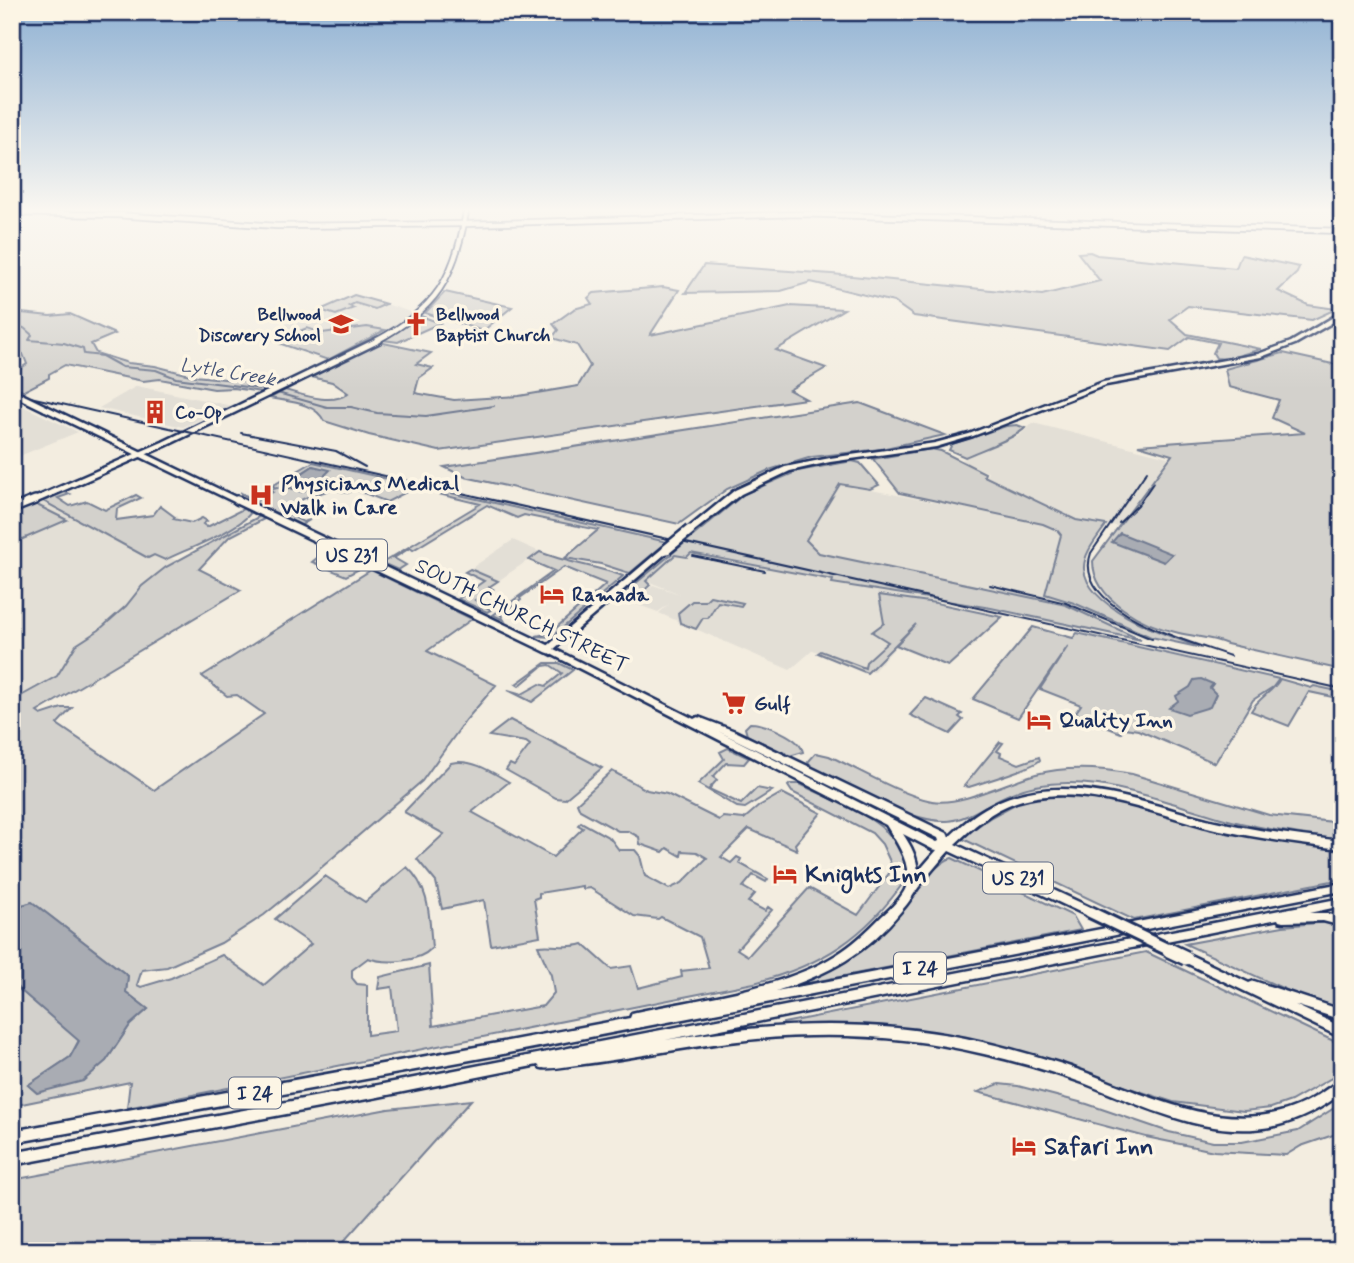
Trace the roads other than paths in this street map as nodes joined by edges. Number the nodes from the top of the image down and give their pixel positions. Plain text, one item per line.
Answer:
1 (451, 271) edge
2 (1339, 315) edge
3 (12, 392) edge
4 (140, 454) junction
5 (12, 509) edge
6 (548, 649) junction
7 (673, 711) junction
8 (890, 823) junction
9 (946, 845) junction
10 (1342, 845) edge
11 (913, 887) junction
12 (1342, 887) edge
13 (1342, 902) edge
14 (1256, 919) junction
15 (1342, 922) edge
16 (1217, 973) junction
17 (1342, 1015) edge
18 (1342, 1033) edge
19 (498, 1049) junction
20 (503, 1066) junction
21 (1342, 1086) edge
22 (12, 1137) edge
23 (12, 1160) edge

1 - 4 main road
2 - 6 highway, bridge
3 - 4 main road, SOUTH CHURCH STREET / US 231, bridge
4 - 5 main road
4 - 6 main road, SOUTH CHURCH STREET / US 231
6 - 7 highway, SOUTH CHURCH STREET / US 231
7 - 8 highway, SOUTH CHURCH STREET / US 231
7 - 9 highway, SOUTH CHURCH STREET / US 231
8 - 9 highway, SOUTH CHURCH STREET / US 231
8 - 11 highway
9 - 10 highway
9 - 11 highway
9 - 16 highway, SOUTH CHURCH STREET / US 231, bridge
11 - 19 highway
12 - 19 highway, I 24
13 - 14 highway, I 24
14 - 15 highway
14 - 20 highway, I 24
16 - 17 highway
16 - 18 highway, SOUTH CHURCH STREET / US 231
19 - 22 highway, I 24
20 - 21 highway
20 - 23 highway, I 24

